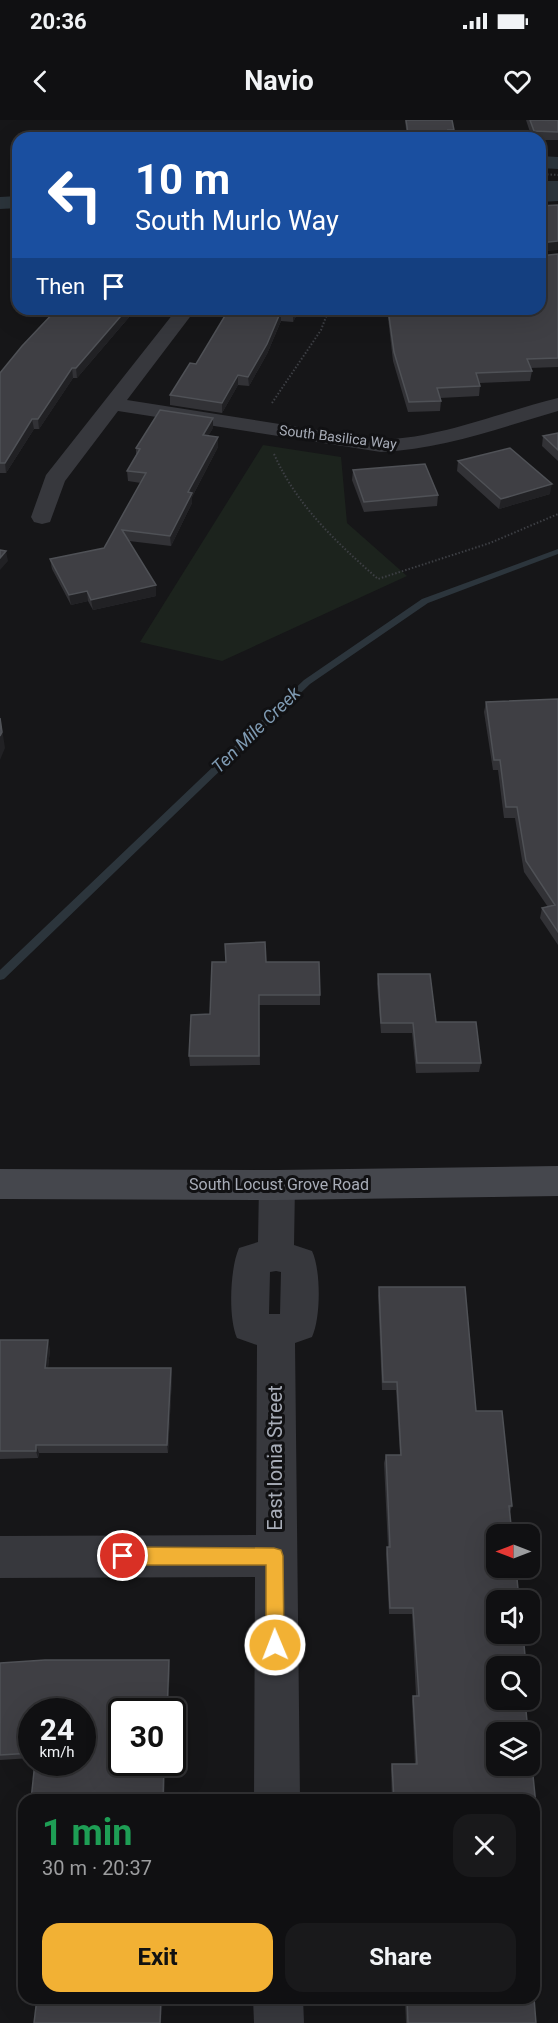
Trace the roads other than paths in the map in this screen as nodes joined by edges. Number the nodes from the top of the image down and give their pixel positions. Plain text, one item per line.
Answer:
1 (181, 315) edge
2 (114, 404) junction
3 (558, 404) edge
4 (42, 517) dead end
5 (558, 1181) edge
6 (0, 1184) edge
7 (277, 1185) junction
8 (274, 1556) junction
9 (0, 1557) edge
10 (277, 1794) edge
11 (278, 2004) edge
12 (279, 2023) edge

1 - 2 street
2 - 3 street, South Basilica Way
2 - 4 street
5 - 7 main road, South Locust Grove Road
6 - 7 main road, South Locust Grove Road
7 - 8 street, East Ionia Street
8 - 9 street
8 - 10 street, East Ionia Street
11 - 12 street

